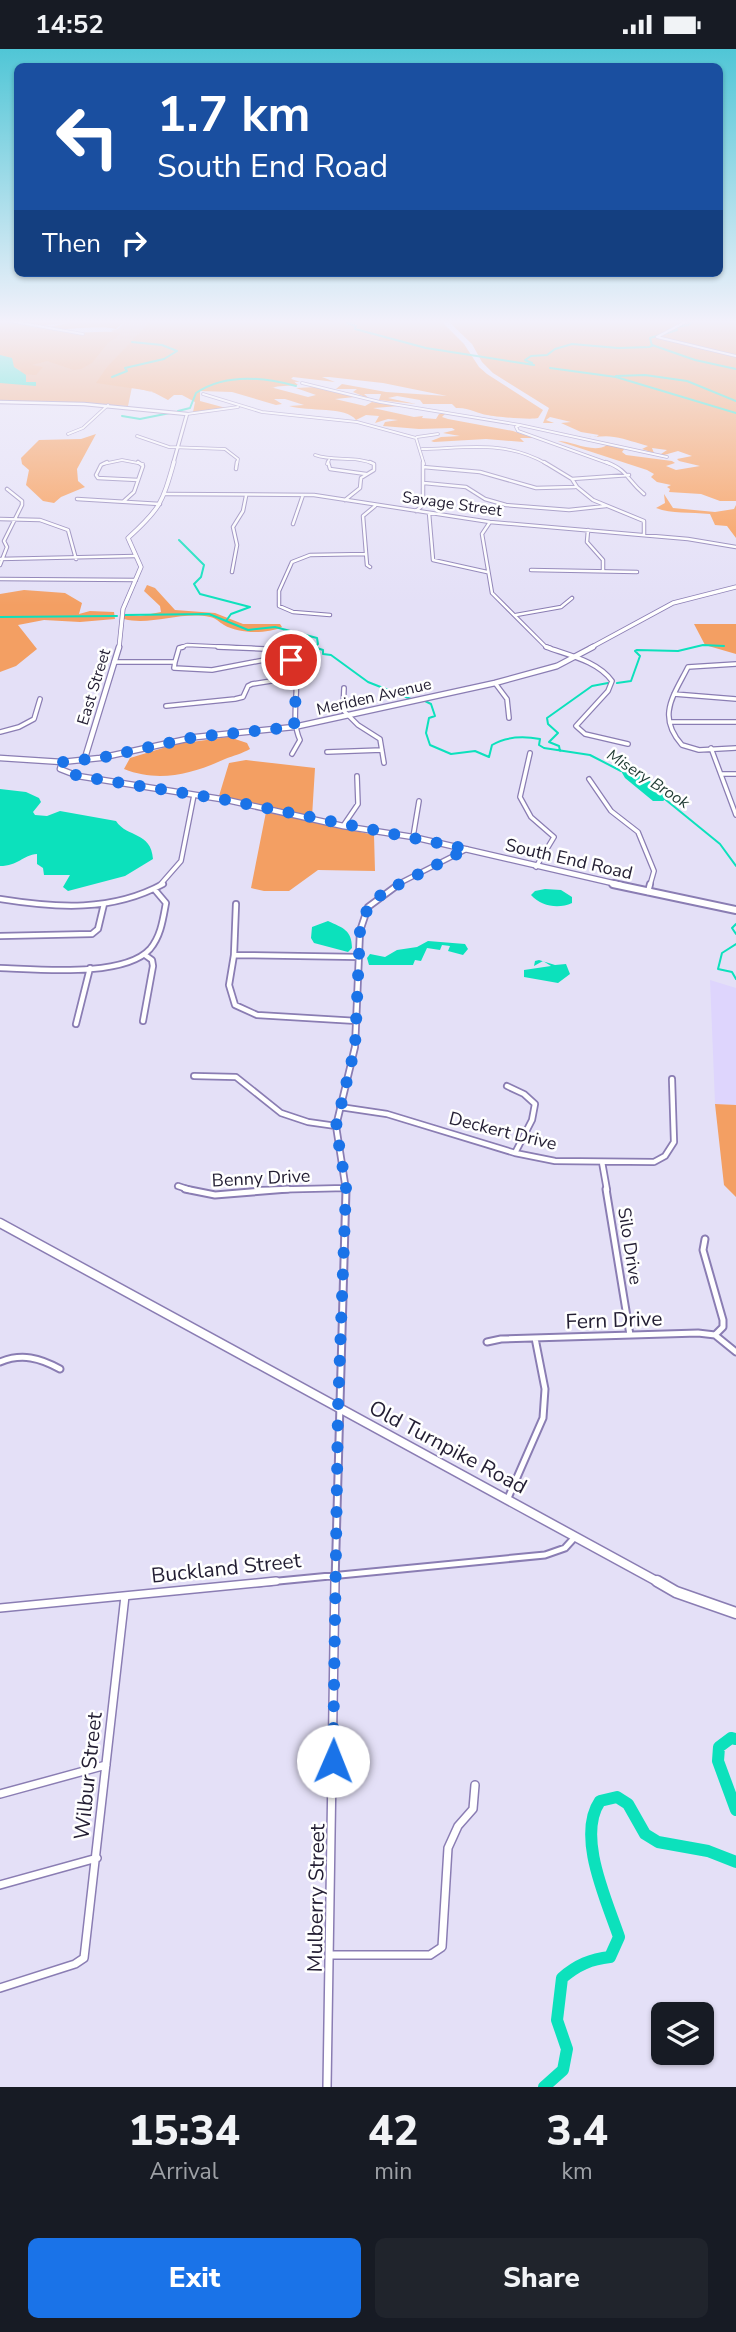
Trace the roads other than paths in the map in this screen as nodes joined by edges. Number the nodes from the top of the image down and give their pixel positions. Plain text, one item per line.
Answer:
1 (97, 415) edge
2 (187, 415) edge
3 (279, 415) edge
4 (460, 415) edge
5 (520, 425) junction
6 (68, 434) dead end
7 (438, 435) dead end
8 (137, 436) dead end
9 (416, 438) junction
10 (179, 448) junction
11 (421, 449) junction
12 (315, 455) dead end
13 (667, 457) dead end
14 (330, 459) junction
15 (423, 467) junction
16 (236, 469) dead end
17 (366, 474) junction
18 (629, 475) junction
19 (572, 479) junction
20 (138, 480) junction
21 (424, 483) junction
22 (575, 487) junction
23 (7, 489) dead end
24 (165, 494) junction
25 (644, 494) dead end
26 (303, 495) junction
27 (246, 496) junction
28 (76, 499) dead end
29 (345, 500) junction
30 (124, 501) junction
31 (160, 504) junction
32 (376, 505) junction
33 (607, 506) junction
34 (416, 511) junction
35 (429, 513) junction
36 (0, 519) edge
37 (16, 519) junction
38 (491, 522) junction
39 (293, 524) dead end
40 (588, 530) junction
41 (644, 535) junction
42 (736, 547) edge
43 (366, 554) junction
44 (135, 556) junction
45 (1, 559) edge
46 (76, 559) junction
47 (0, 565) edge
48 (370, 567) dead end
49 (531, 570) dead end
50 (603, 570) junction
51 (232, 572) dead end
52 (487, 572) junction
53 (637, 572) dead end
54 (0, 579) edge
55 (136, 580) junction
56 (736, 587) edge
57 (572, 598) dead end
58 (330, 615) dead end
59 (515, 615) junction
60 (285, 656) junction
61 (573, 658) junction
62 (114, 662) junction
63 (175, 662) junction
64 (736, 664) edge
65 (296, 677) junction
66 (495, 683) junction
67 (344, 688) dead end
68 (674, 694) junction
69 (40, 699) dead end
70 (736, 699) edge
71 (166, 706) dead end
72 (348, 715) junction
73 (509, 718) dead end
74 (670, 722) junction
75 (736, 722) edge
76 (294, 727) junction
77 (1, 731) edge
78 (628, 744) dead end
79 (711, 748) junction
80 (736, 748) edge
81 (382, 750) junction
82 (327, 753) dead end
83 (530, 753) dead end
84 (292, 754) dead end
85 (0, 758) edge
86 (84, 761) junction
87 (62, 762) junction
88 (384, 762) dead end
89 (721, 774) junction
90 (736, 774) edge
91 (357, 776) dead end
92 (589, 779) dead end
93 (194, 795) junction
94 (419, 801) dead end
95 (734, 801) edge
96 (736, 815) edge
97 (343, 826) junction
98 (413, 837) junction
99 (467, 849) junction
100 (536, 867) junction
101 (155, 890) junction
102 (648, 892) junction
103 (0, 899) edge
104 (104, 904) junction
105 (236, 904) dead end
106 (736, 910) edge
107 (0, 936) edge
108 (145, 955) junction
109 (234, 955) junction
110 (359, 957) junction
111 (0, 968) edge
112 (90, 968) junction
113 (143, 1021) dead end
114 (357, 1021) junction
115 (76, 1024) dead end
116 (194, 1076) dead end
117 (672, 1079) dead end
118 (507, 1086) dead end
119 (340, 1107) junction
120 (336, 1126) junction
121 (515, 1153) junction
122 (602, 1162) junction
123 (178, 1186) dead end
124 (346, 1188) junction
125 (0, 1223) edge
126 (705, 1239) dead end
127 (630, 1335) junction
128 (715, 1335) junction
129 (535, 1338) junction
130 (487, 1342) dead end
131 (736, 1352) edge
132 (0, 1362) edge
133 (60, 1369) dead end
134 (338, 1408) junction
135 (508, 1498) junction
136 (575, 1536) junction
137 (335, 1575) junction
138 (125, 1596) junction
139 (0, 1608) edge
140 (736, 1613) edge
141 (106, 1765) junction
142 (475, 1785) dead end
143 (0, 1794) edge
144 (97, 1858) junction
145 (0, 1885) edge
146 (331, 1955) junction
147 (0, 1988) edge
148 (327, 2087) edge

1 - 6 street
2 - 10 street, East Street
3 - 9 street
4 - 5 street
5 - 13 street
5 - 18 street
7 - 9 street
8 - 10 street
9 - 11 street
10 - 16 street
10 - 24 street, East Street
11 - 15 street
11 - 19 street
12 - 14 street
14 - 17 street
14 - 17 street
15 - 21 street
15 - 22 street
17 - 29 street
18 - 19 street
18 - 25 street
19 - 22 street
20 - 20 street
20 - 30 street
21 - 33 street
21 - 34 street
22 - 33 street
23 - 37 street
24 - 27 street, Savage Street
24 - 31 street, East Street
26 - 27 street, Savage Street
26 - 29 street, Savage Street
26 - 39 street
27 - 51 street
28 - 30 street
29 - 32 street, Savage Street
30 - 31 street
31 - 44 street, East Street
32 - 34 street, Savage Street
32 - 43 street
33 - 41 street
34 - 35 street, Savage Street
35 - 38 street, Savage Street
35 - 52 street
36 - 37 street
37 - 45 street
37 - 46 street
38 - 40 street, Savage Street
38 - 52 street
40 - 41 street, Savage Street
40 - 50 street
41 - 42 street, Savage Street
43 - 48 street
43 - 58 street
44 - 46 street
44 - 55 street, East Street
45 - 46 street
45 - 47 street
49 - 50 street
50 - 53 street
52 - 59 street
54 - 55 street
55 - 62 street, East Street
56 - 61 street, Meriden Avenue
57 - 59 street
59 - 61 street
60 - 63 street
60 - 63 street
60 - 65 street
61 - 66 street, Meriden Avenue
61 - 78 street
62 - 63 street
62 - 86 street, East Street
64 - 68 street
65 - 71 street
65 - 76 street
66 - 72 street, Meriden Avenue
66 - 73 street
67 - 72 street
68 - 70 street
68 - 74 street
69 - 77 street
72 - 76 street, Meriden Avenue
72 - 81 street
74 - 75 street
74 - 79 street
76 - 84 street
76 - 86 street, Meriden Avenue
79 - 80 street
79 - 89 street
81 - 82 street
81 - 88 street
83 - 100 street
85 - 87 street, Meriden Avenue
86 - 87 street, Meriden Avenue
87 - 93 street, South End Road
89 - 90 street
89 - 95 street
91 - 97 street
92 - 102 street
93 - 97 street, South End Road
93 - 101 street
94 - 98 street
95 - 96 street
97 - 98 street, South End Road
98 - 99 street, South End Road
99 - 100 street, South End Road
99 - 110 street, Mulberry Street
100 - 102 street, South End Road
101 - 104 street
101 - 108 street
102 - 106 street, South End Road
103 - 104 street
104 - 107 street
105 - 109 street
108 - 112 street
108 - 113 street
109 - 110 street
109 - 114 street
110 - 114 street, Mulberry Street
111 - 112 street
112 - 115 street
114 - 119 street, Mulberry Street
116 - 120 street
117 - 122 street, Deckert Drive
118 - 121 street
119 - 120 street, Mulberry Street
119 - 121 street, Deckert Drive
120 - 124 street, Mulberry Street
121 - 122 street, Deckert Drive
122 - 127 street, Silo Drive
123 - 124 street, Benny Drive
124 - 134 street, Mulberry Street
125 - 134 street, Old Turnpike Road
126 - 128 street
127 - 128 street, Fern Drive
127 - 129 street, Fern Drive
128 - 131 street
129 - 130 street, Fern Drive
129 - 135 street
132 - 133 street
134 - 135 street, Old Turnpike Road
134 - 137 street, Mulberry Street
135 - 136 street, Old Turnpike Road
136 - 137 street, Buckland Street
136 - 140 street, Old Turnpike Road
137 - 138 street, Buckland Street
137 - 146 street, Mulberry Street
138 - 139 street, Buckland Street
138 - 141 street, Wilbur Street
141 - 143 street
141 - 144 street, Wilbur Street
142 - 146 street
144 - 145 street
144 - 147 street, Wilbur Street
146 - 148 street, Mulberry Street

